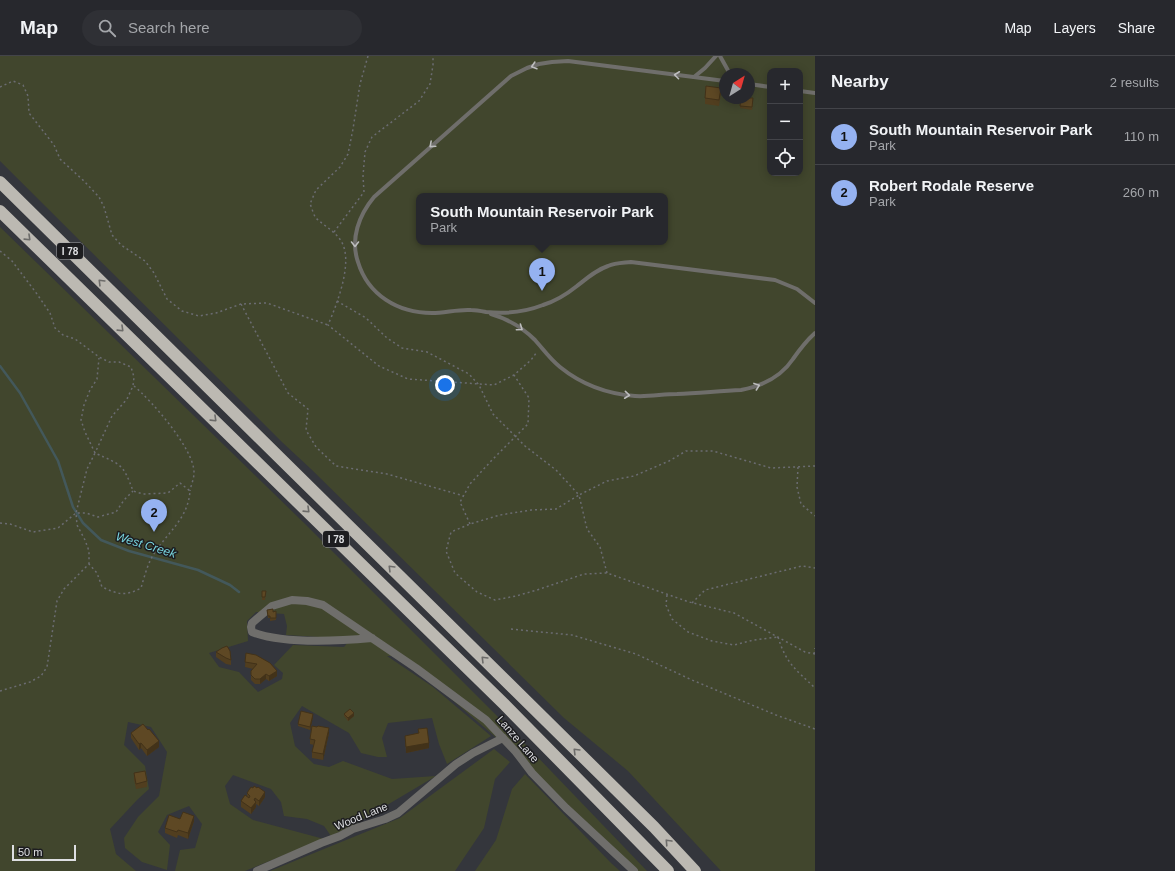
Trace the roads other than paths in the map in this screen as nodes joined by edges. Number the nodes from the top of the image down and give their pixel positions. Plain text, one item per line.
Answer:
1 (716, 56) edge
2 (720, 56) edge
3 (727, 68) edge
4 (694, 77) junction
5 (719, 80) edge
6 (755, 85) edge
7 (767, 87) edge
8 (803, 91) edge
9 (815, 93) edge
10 (0, 182) edge
11 (0, 211) edge
12 (815, 303) edge
13 (485, 312) junction
14 (815, 332) edge
15 (372, 638) junction
16 (503, 738) junction
17 (256, 871) edge
18 (634, 871) edge
19 (668, 871) edge
20 (695, 871) edge

1 - 4 lane
2 - 3 lane
4 - 5 lane
4 -> 13 lane
6 - 7 lane
8 - 9 lane
20 -> 10 highway, I 78
11 -> 19 highway, I 78
12 - 13 lane
13 -> 14 lane
15 - 15 street, Lanze Lane
15 - 16 street, Lanze Lane
16 - 17 street, Wood Lane
16 - 18 street, Lanze Lane

